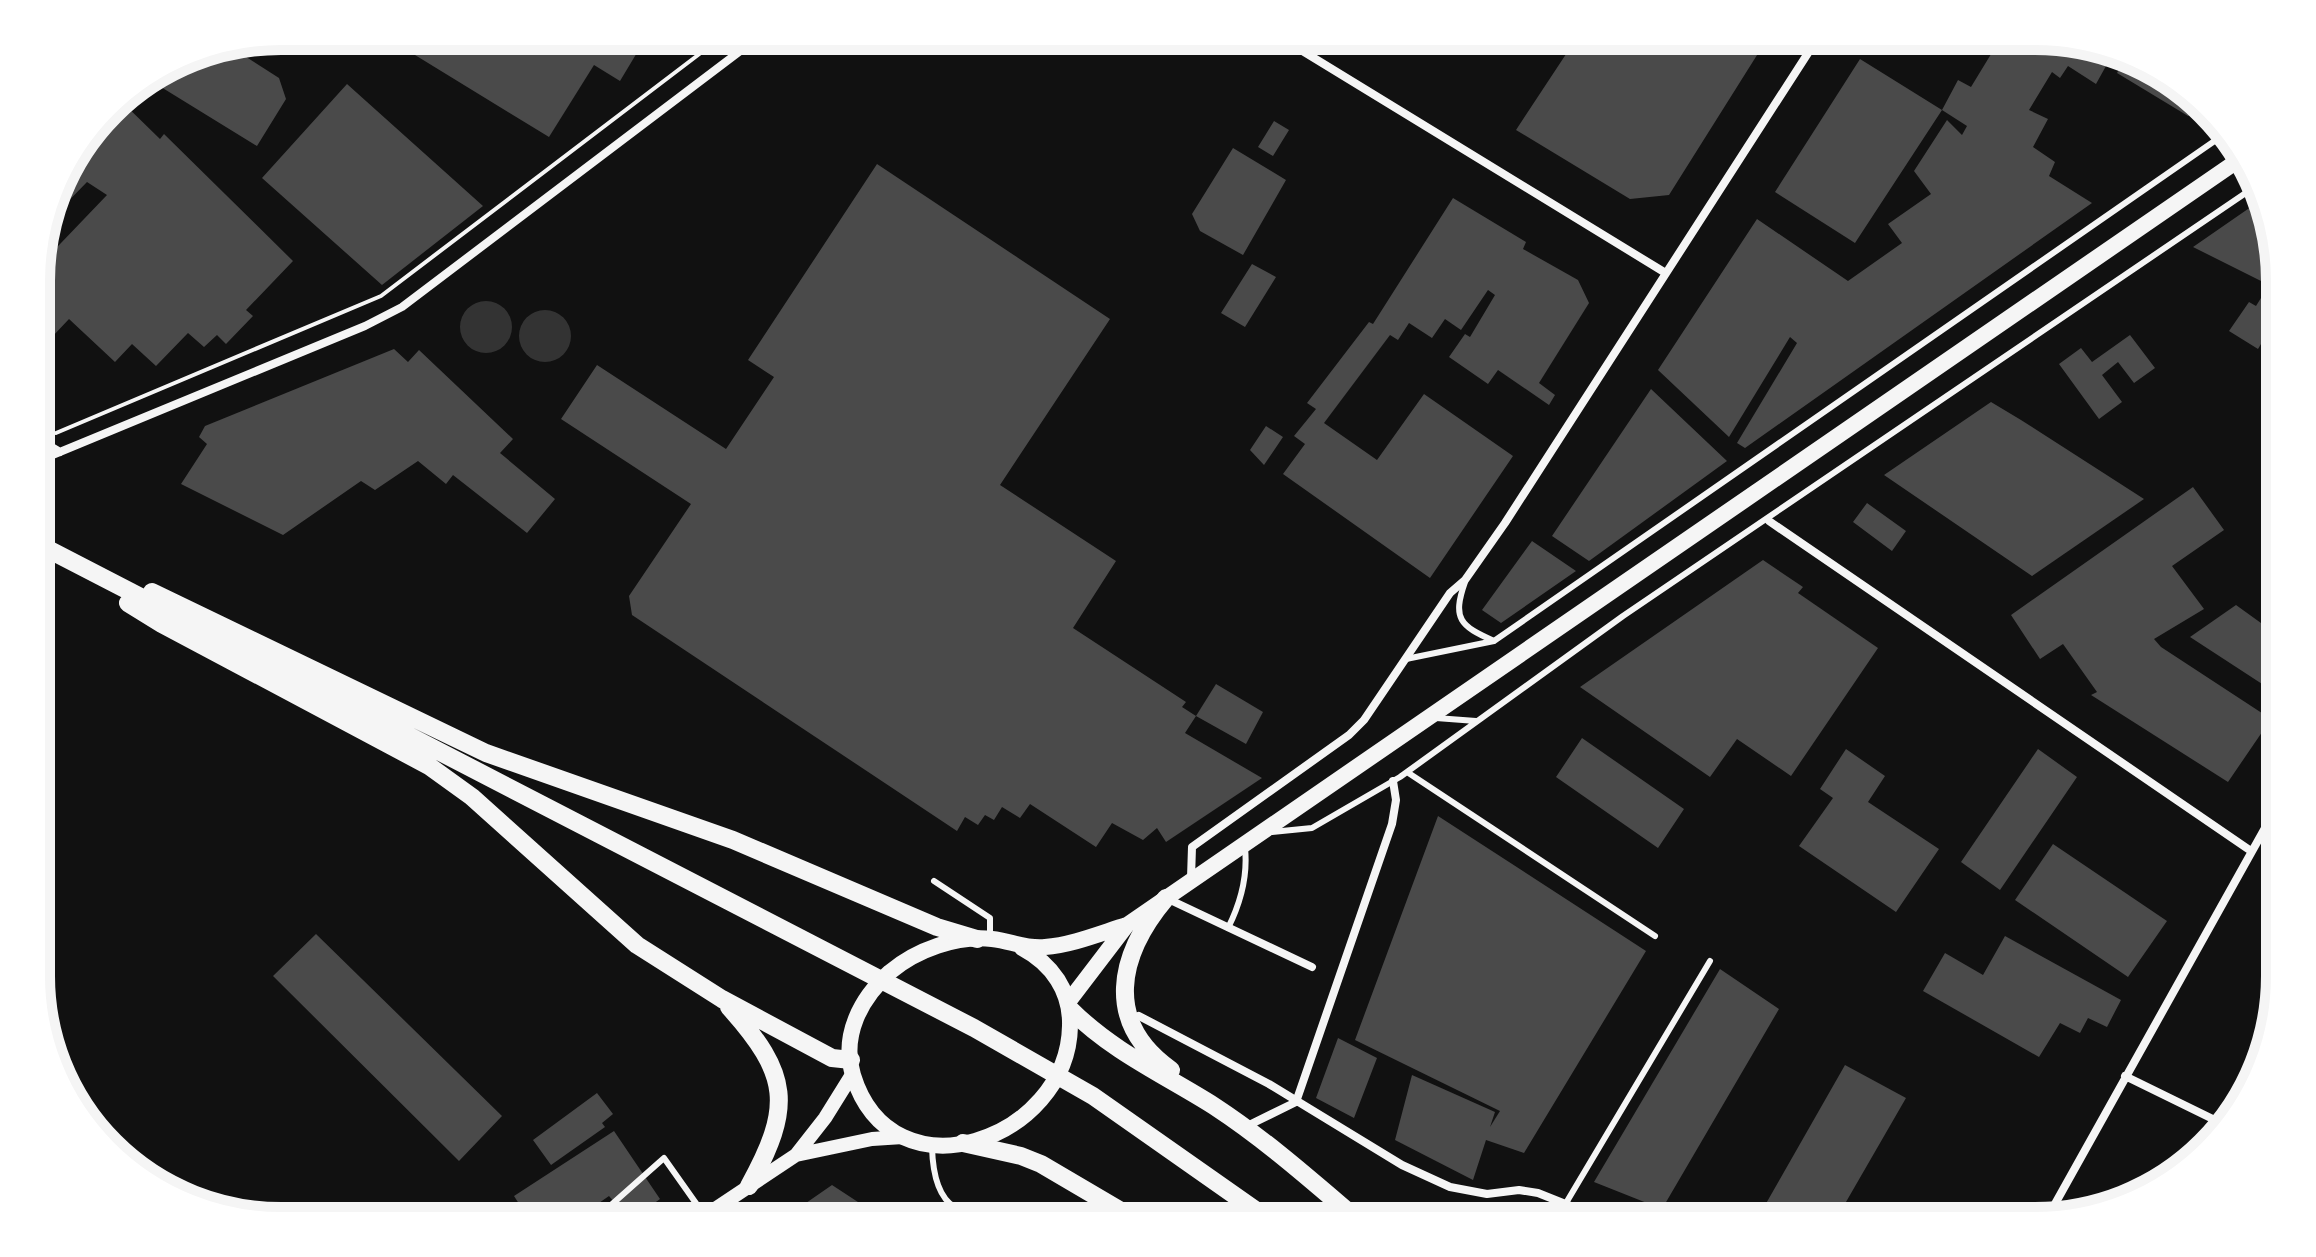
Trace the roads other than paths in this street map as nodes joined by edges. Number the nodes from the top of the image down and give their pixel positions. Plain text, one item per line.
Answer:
1 (742, 50) edge
2 (1301, 50) edge
3 (1810, 50) edge
4 (2217, 139) edge
5 (2233, 164) edge
6 (2247, 192) edge
7 (1664, 272) junction
8 (50, 446) edge
9 (60, 452) junction
10 (50, 456) edge
11 (1769, 521) junction
12 (50, 549) edge
13 (50, 550) edge
14 (50, 551) edge
15 (1465, 580) junction
16 (1494, 641) junction
17 (1404, 659) junction
18 (1428, 718) junction
19 (1478, 721) junction
20 (1407, 772) junction
21 (1393, 781) junction
22 (2266, 825) edge
23 (1260, 833) junction
24 (1245, 844) junction
25 (2251, 851) junction
26 (934, 881) dead end
27 (1191, 881) junction
28 (1166, 898) junction
29 (1127, 925) junction
30 (1228, 928) junction
31 (1655, 936) dead end
32 (984, 939) junction
33 (1022, 948) junction
34 (1710, 961) dead end
35 (1312, 967) dead end
36 (722, 999) junction
37 (1070, 1006) junction
38 (1139, 1016) dead end
39 (852, 1067) junction
40 (2125, 1076) junction
41 (1296, 1102) junction
42 (1216, 1108) junction
43 (2215, 1120) edge
44 (1243, 1127) junction
45 (903, 1137) junction
46 (963, 1143) junction
47 (932, 1145) junction
48 (796, 1155) junction
49 (749, 1186) junction
50 (1566, 1203) junction
51 (609, 1207) edge
52 (694, 1207) edge
53 (718, 1207) edge
54 (957, 1207) edge
55 (1114, 1207) edge
56 (1251, 1207) edge
57 (1343, 1207) edge
58 (1575, 1207) edge
59 (2053, 1207) edge

1 - 9 street
2 - 7 street
3 - 7 street
4 - 16 lane
5 - 18 main road
6 - 11 lane
7 - 15 street
8 - 9 street
9 - 10 street
11 - 19 lane
11 - 25 street
12 - 32 highway
13 - 56 highway
14 - 36 highway
15 - 16 lane
15 - 17 street
16 - 17 lane
17 - 27 street
18 - 19 lane
18 - 23 main road
19 - 20 lane
20 - 21 lane
20 - 31 lane
21 - 23 lane
21 - 41 street
22 - 25 street
23 - 24 main road
24 - 27 main road
24 - 30 lane
25 - 40 street
26 - 32 lane
27 - 28 main road
28 - 29 main road
28 - 30 street
28 - 42 highway
29 - 33 main road
29 - 37 main road
30 - 35 street
32 - 33 main road
32 - 39 main road
33 - 37 main road
34 - 50 lane
36 - 39 highway
36 - 49 highway
37 - 42 highway
37 - 46 main road
38 - 41 street
39 - 45 main road
39 - 48 street
40 - 43 street
40 - 59 street
41 - 44 street
41 - 50 street
42 - 44 highway
44 - 57 highway
45 - 47 main road
45 - 48 street
46 - 47 main road
46 - 55 highway
47 - 54 lane
48 - 49 street
49 - 53 street
50 - 58 street
51 - 52 lane

